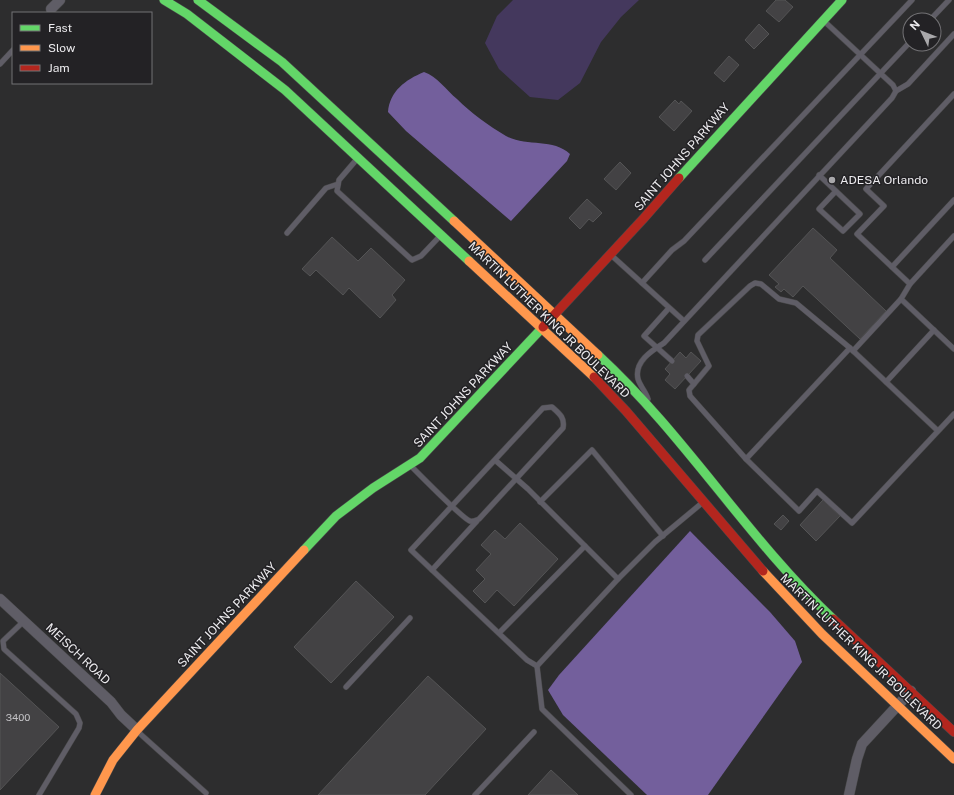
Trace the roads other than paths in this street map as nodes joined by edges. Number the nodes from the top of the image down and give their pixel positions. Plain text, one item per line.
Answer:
1 (60, 0) edge
2 (164, 0) edge
3 (198, 0) edge
4 (842, 0) edge
5 (912, 0) edge
6 (950, 0) edge
7 (954, 3) edge
8 (49, 11) edge
9 (938, 12) edge
10 (823, 20) junction
11 (954, 34) edge
12 (12, 51) edge
13 (902, 51) edge
14 (860, 55) junction
15 (0, 64) edge
16 (881, 74) junction
17 (896, 91) junction
18 (954, 94) edge
19 (358, 158) junction
20 (819, 175) junction
21 (338, 184) junction
22 (836, 191) junction
23 (433, 200) junction
24 (954, 200) edge
25 (287, 233) dead end
26 (442, 234) junction
27 (954, 236) edge
28 (610, 254) junction
29 (705, 260) dead end
30 (892, 267) junction
31 (642, 283) junction
32 (910, 284) junction
33 (901, 299) junction
34 (669, 308) junction
35 (555, 314) junction
36 (684, 321) junction
37 (542, 328) junction
38 (934, 330) junction
39 (656, 348) junction
40 (954, 349) edge
41 (852, 350) junction
42 (672, 361) dead end
43 (687, 376) dead end
44 (886, 382) junction
45 (694, 384) junction
46 (650, 408) junction
47 (954, 414) edge
48 (938, 431) junction
49 (746, 459) junction
50 (495, 460) junction
51 (410, 464) junction
52 (704, 472) junction
53 (516, 479) junction
54 (702, 499) junction
55 (540, 502) junction
56 (452, 505) junction
57 (479, 519) junction
58 (663, 536) junction
59 (585, 546) junction
60 (432, 570) junction
61 (618, 579) junction
62 (0, 599) edge
63 (410, 618) dead end
64 (24, 621) junction
65 (499, 634) junction
66 (2, 647) edge
67 (536, 666) junction
68 (346, 687) dead end
69 (911, 692) junction
70 (899, 706) junction
71 (137, 730) junction
72 (534, 732) dead end
73 (954, 732) edge
74 (954, 759) edge
75 (206, 793) dead end
76 (39, 795) edge
77 (95, 795) edge
78 (475, 795) edge
79 (631, 795) edge
80 (849, 795) edge

1 - 8 street
2 - 19 main road, MARTIN LUTHER KING JR BOULEVARD
3 - 23 main road, MARTIN LUTHER KING JR BOULEVARD
4 - 10 main road, SAINT JOHNS PARKWAY
5 - 14 lane
6 - 7 lane
6 - 9 lane
10 - 14 lane
10 - 28 main road, SAINT JOHNS PARKWAY
11 - 17 lane
12 - 15 lane
13 - 16 lane
14 - 16 lane
14 - 31 lane
16 - 17 lane
16 - 29 lane
17 - 20 lane
18 - 30 lane
19 - 21 lane
19 - 23 main road
19 - 26 main road, MARTIN LUTHER KING JR BOULEVARD
20 - 22 lane
20 - 36 lane
21 - 25 lane
21 - 26 lane
22 - 22 lane
23 - 35 main road, MARTIN LUTHER KING JR BOULEVARD
24 - 30 lane
26 - 37 main road, MARTIN LUTHER KING JR BOULEVARD
27 - 32 lane
28 - 31 lane
28 - 35 main road, SAINT JOHNS PARKWAY
30 - 32 lane
31 - 34 lane
32 - 33 lane
33 - 38 lane
33 - 41 lane
34 - 36 lane
34 - 39 lane
35 - 37 main road, SAINT JOHNS PARKWAY
35 - 46 main road, MARTIN LUTHER KING JR BOULEVARD
36 - 39 lane
37 - 51 main road, SAINT JOHNS PARKWAY
37 - 54 main road, MARTIN LUTHER KING JR BOULEVARD
38 - 40 lane
38 - 44 lane
39 - 42 lane
39 - 46 lane
41 - 44 lane
41 - 45 lane
41 - 49 lane
43 - 45 lane
44 - 48 lane
45 - 49 lane
46 - 52 main road, MARTIN LUTHER KING JR BOULEVARD
47 - 48 lane
48 - 49 lane
50 - 53 lane
50 - 53 lane
50 - 56 lane
51 - 56 lane
51 - 71 main road, SAINT JOHNS PARKWAY
52 - 54 main road
52 - 69 main road, MARTIN LUTHER KING JR BOULEVARD
53 - 55 lane
53 - 57 lane
54 - 58 lane
54 - 70 main road, MARTIN LUTHER KING JR BOULEVARD
55 - 58 lane
55 - 59 lane
56 - 57 lane
56 - 60 lane
57 - 60 lane
58 - 61 lane
59 - 61 lane
59 - 65 lane
60 - 65 lane
61 - 67 lane
62 - 64 street, MEISCH ROAD
63 - 68 lane
64 - 66 lane
64 - 71 street, MEISCH ROAD
65 - 67 lane
66 - 76 lane
67 - 79 lane
69 - 70 street
69 - 73 main road, MARTIN LUTHER KING JR BOULEVARD
70 - 74 main road, MARTIN LUTHER KING JR BOULEVARD
70 - 80 street
71 - 75 lane
71 - 77 main road, SAINT JOHNS PARKWAY
72 - 78 lane

